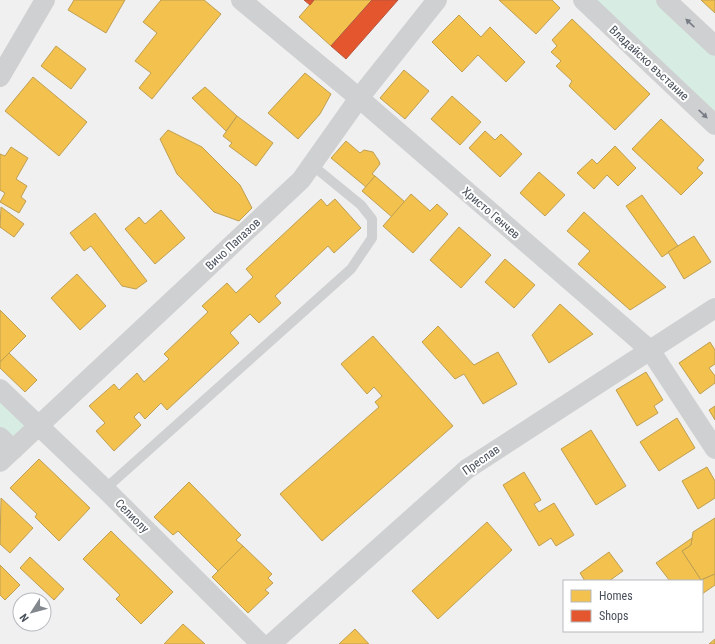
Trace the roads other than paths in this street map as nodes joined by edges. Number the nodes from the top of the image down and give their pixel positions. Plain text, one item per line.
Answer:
1 (45, 0) edge
2 (241, 0) edge
3 (437, 0) edge
4 (583, 0) edge
5 (666, 0) edge
6 (715, 46) edge
7 (0, 77) edge
8 (359, 98) junction
9 (715, 125) edge
10 (312, 165) junction
11 (715, 308) edge
12 (650, 350) junction
13 (0, 389) edge
14 (39, 425) junction
15 (715, 449) edge
16 (4, 450) edge
17 (105, 489) junction
18 (261, 644) edge
19 (271, 644) edge

1 - 7 street
2 - 8 street, Христо Генчев
3 - 8 street, Вичо Папазов
4 -> 9 street, Владайско въстание
6 -> 5 street
8 - 10 street, Вичо Папазов
8 - 12 street, Христо Генчев
10 - 14 street, Вичо Папазов
10 - 17 lane
11 - 12 street, Преслав
12 - 15 street, Христо Генчев
12 - 19 street, Преслав
13 - 14 street, Селиолу
14 - 16 street, Вичо Папазов
14 - 17 street, Селиолу
17 - 18 street, Селиолу

